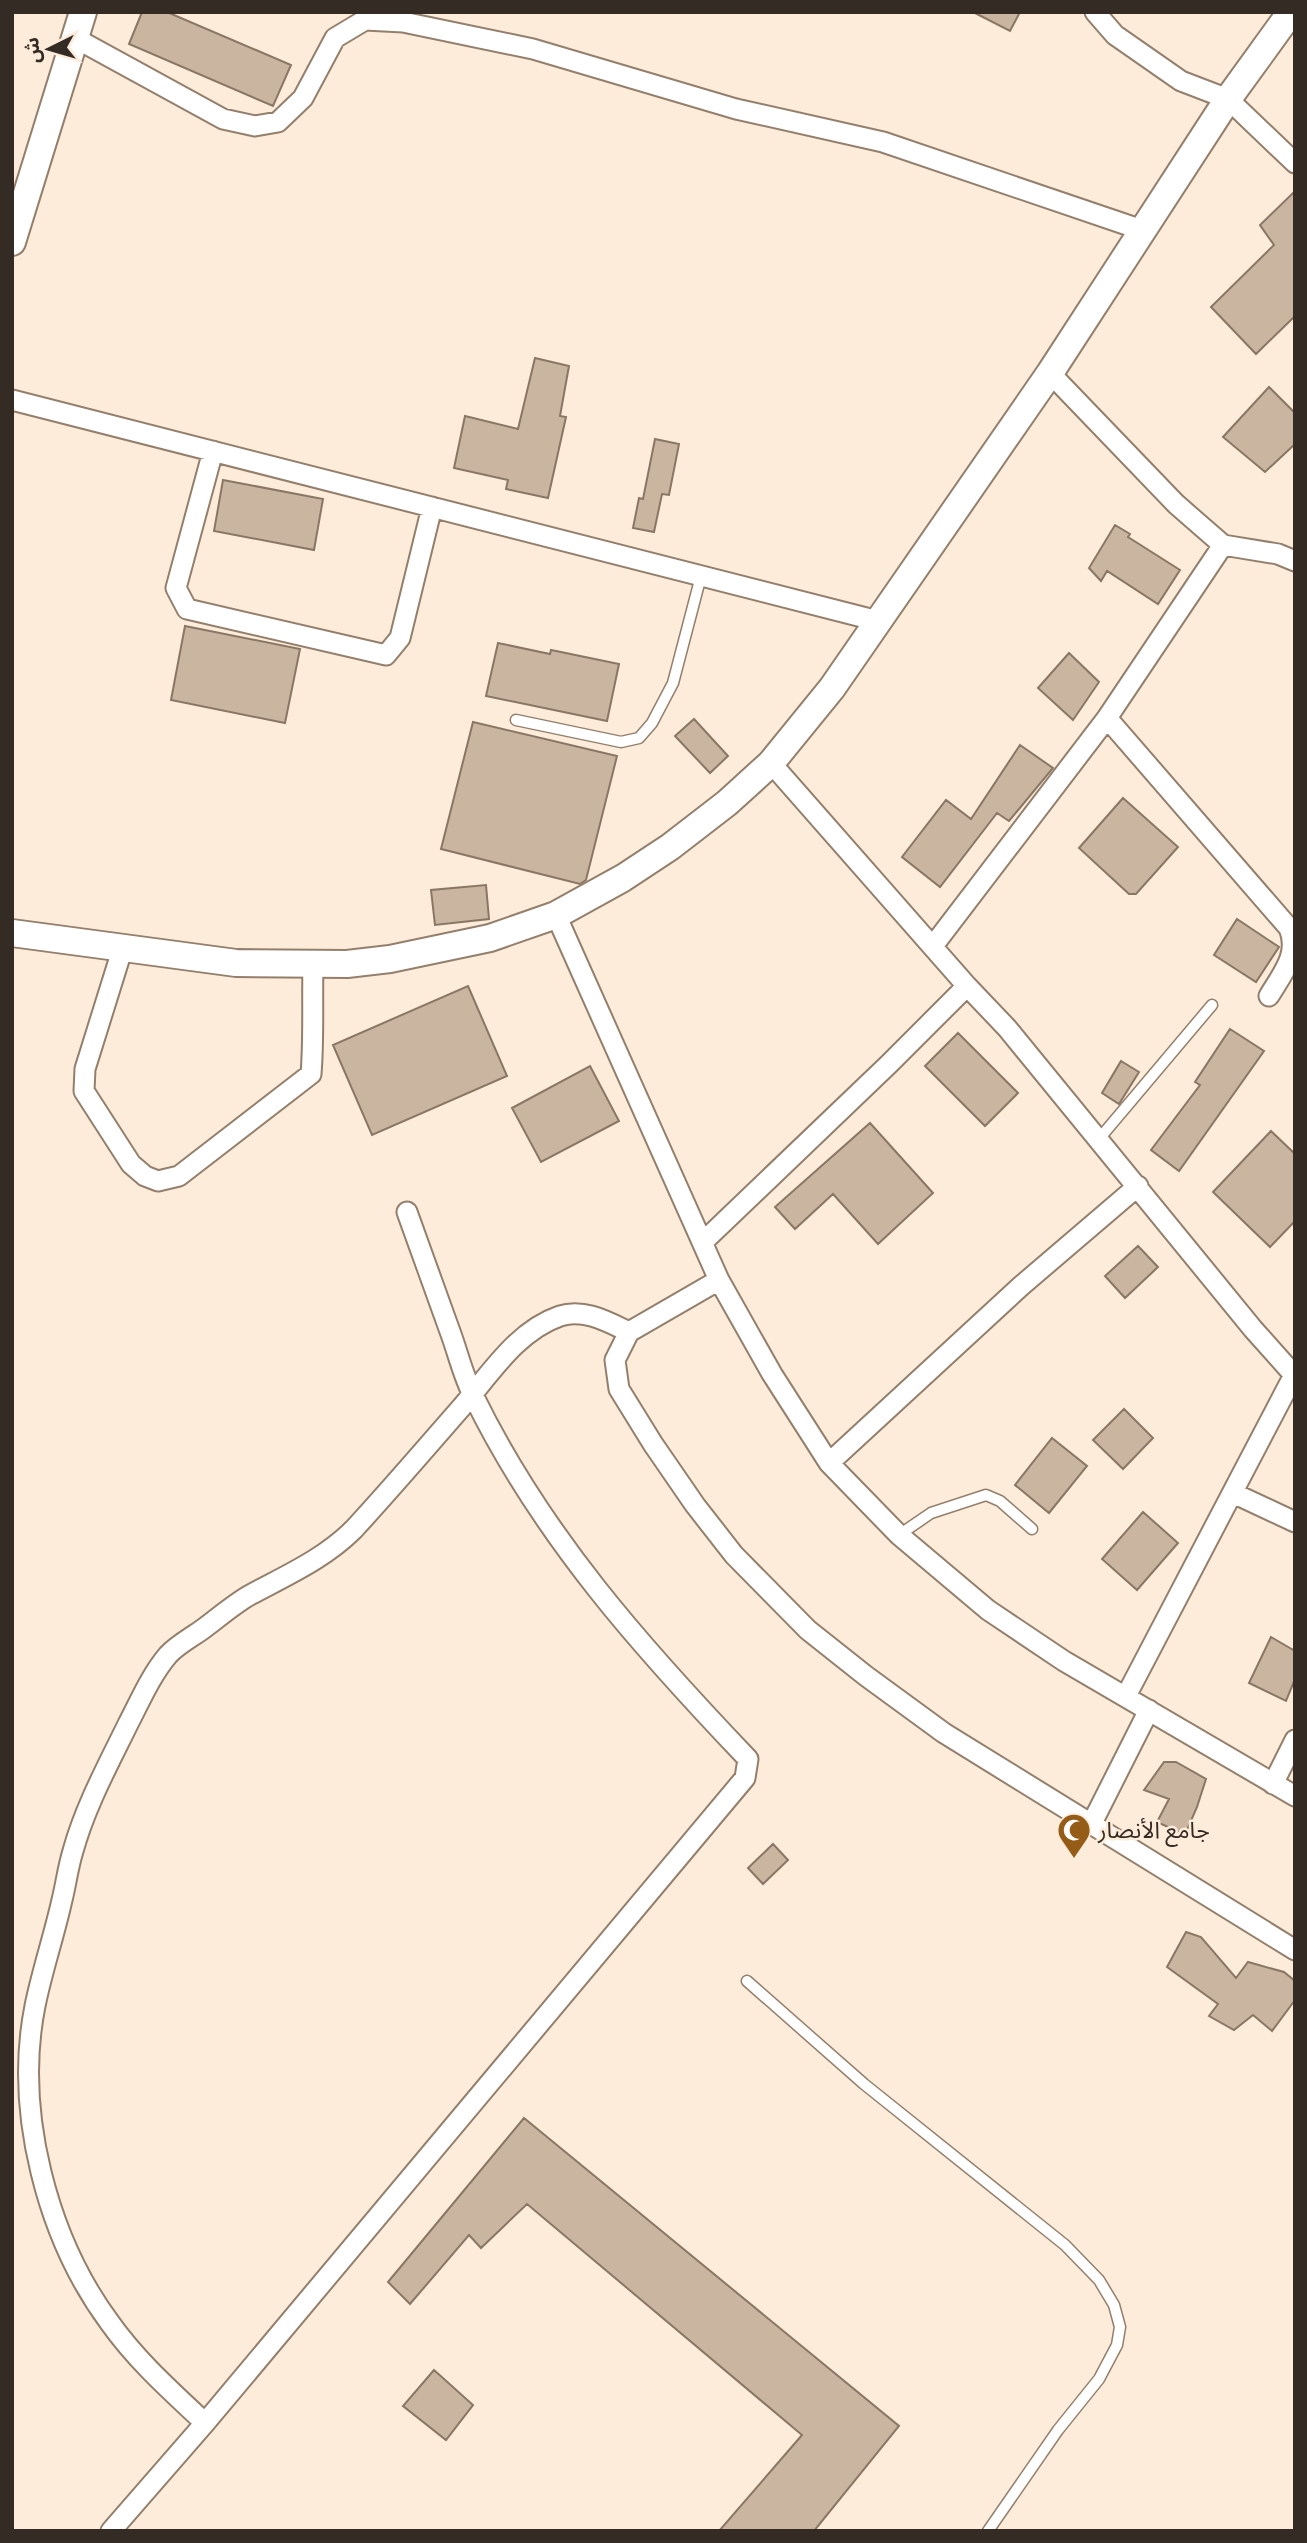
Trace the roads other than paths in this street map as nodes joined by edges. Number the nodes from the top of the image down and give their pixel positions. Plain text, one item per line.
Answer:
1 (83, 12) edge
2 (1095, 12) edge
3 (1291, 12) edge
4 (75, 38) junction
5 (1228, 99) junction
6 (1295, 163) edge
7 (1142, 230) junction
8 (12, 242) edge
9 (1051, 373) junction
10 (12, 400) edge
11 (213, 451) junction
12 (432, 508) junction
13 (1223, 545) junction
14 (1295, 561) edge
15 (701, 576) junction
16 (878, 621) junction
17 (1107, 718) junction
18 (516, 720) dead end
19 (771, 763) junction
20 (556, 915) junction
21 (12, 933) edge
22 (933, 946) junction
23 (122, 947) junction
24 (313, 965) junction
25 (967, 986) junction
26 (1269, 996) dead end
27 (1212, 1004) dead end
28 (1098, 1139) junction
29 (1138, 1186) junction
30 (407, 1212) dead end
31 (703, 1242) junction
32 (719, 1280) junction
33 (629, 1332) junction
34 (1294, 1374) edge
35 (472, 1395) junction
36 (829, 1463) junction
37 (1233, 1493) junction
38 (1295, 1522) edge
39 (1032, 1529) dead end
40 (899, 1535) junction
41 (1125, 1696) junction
42 (1149, 1710) junction
43 (1295, 1740) edge
44 (1273, 1784) junction
45 (1295, 1796) edge
46 (1092, 1823) junction
47 (1295, 1950) edge
48 (747, 1980) dead end
49 (205, 2423) junction
50 (111, 2531) edge
51 (988, 2531) edge

1 - 4 street
2 - 5 street
3 - 5 street
4 - 7 street
4 - 8 street
5 - 6 street
5 - 7 street
7 - 9 street
9 - 13 street
9 - 16 street
10 - 11 street
11 - 12 street
11 - 12 street
12 - 15 street
13 - 14 street
13 - 17 street
15 - 16 street
15 - 18 lane
16 - 19 street
17 - 22 street
17 - 26 street
19 - 20 street
19 - 22 street
20 - 24 street
20 - 31 street
21 - 23 street
22 - 25 street
23 - 24 street
23 - 24 street
25 - 28 street
25 - 31 street
27 - 28 lane
28 - 29 street
29 - 34 street
29 - 36 street
30 - 35 street
31 - 32 street
32 - 33 street
32 - 36 street
33 - 35 street
33 - 46 street
34 - 37 street
35 - 49 street
35 - 49 street
36 - 40 street
37 - 38 street
37 - 41 street
39 - 40 lane
40 - 41 street
41 - 42 street
42 - 44 street
42 - 46 street
43 - 44 street
44 - 45 street
46 - 47 street
48 - 51 lane
49 - 50 street

